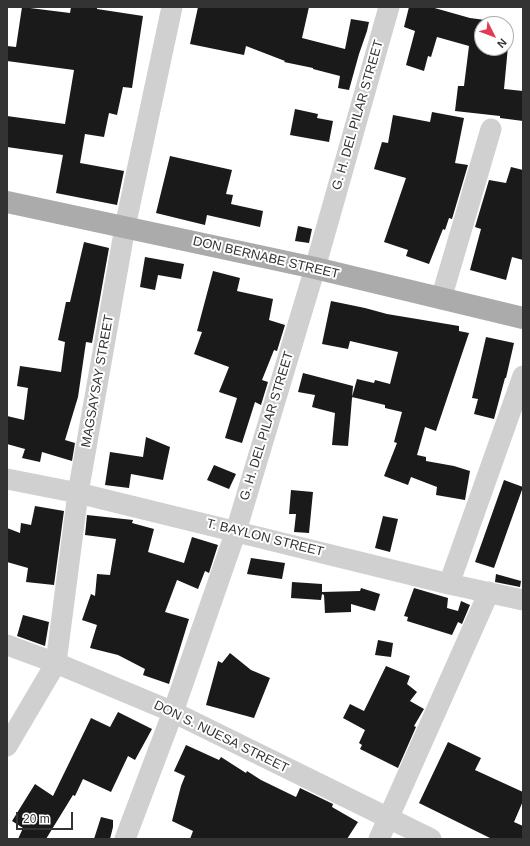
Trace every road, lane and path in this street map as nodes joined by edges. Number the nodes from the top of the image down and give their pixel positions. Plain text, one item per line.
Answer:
1 (172, 7) edge
2 (389, 7) edge
3 (491, 129) dead end
4 (7, 202) edge
5 (125, 226) junction
6 (315, 268) junction
7 (441, 299) junction
8 (523, 318) edge
9 (523, 376) edge
10 (7, 479) edge
11 (78, 493) junction
12 (236, 531) junction
13 (449, 584) junction
14 (489, 592) junction
15 (523, 600) edge
16 (7, 645) edge
17 (56, 663) junction
18 (173, 712) junction
19 (7, 746) edge
20 (389, 818) junction
21 (125, 839) edge
22 (379, 839) edge
23 (431, 839) edge

1 - 5 street, MAGSAYSAY STREET
2 - 6 street, G. H. DEL PILAR STREET
3 - 7 street
4 - 5 main road, DON BERNABE STREET
5 - 6 main road, DON BERNABE STREET
5 - 11 street, MAGSAYSAY STREET
6 - 7 main road, DON BERNABE STREET
6 - 12 street, G. H. DEL PILAR STREET
7 - 8 main road, DON BERNABE STREET
9 - 13 street
10 - 11 street, T. BAYLON STREET
11 - 12 street, T. BAYLON STREET
11 - 17 street, MAGSAYSAY STREET
12 - 13 street, T. BAYLON STREET
12 - 18 street, G. H. DEL PILAR STREET
13 - 14 street, T. BAYLON STREET
14 - 15 street, T. BAYLON STREET
14 - 20 street
16 - 17 street, DON S. NUESA STREET
17 - 18 street, DON S. NUESA STREET
17 - 19 street, MAGSAYSAY STREET
18 - 20 street, DON S. NUESA STREET
18 - 21 street, G. H. DEL PILAR STREET
20 - 22 street
20 - 23 street, DON S. NUESA STREET

